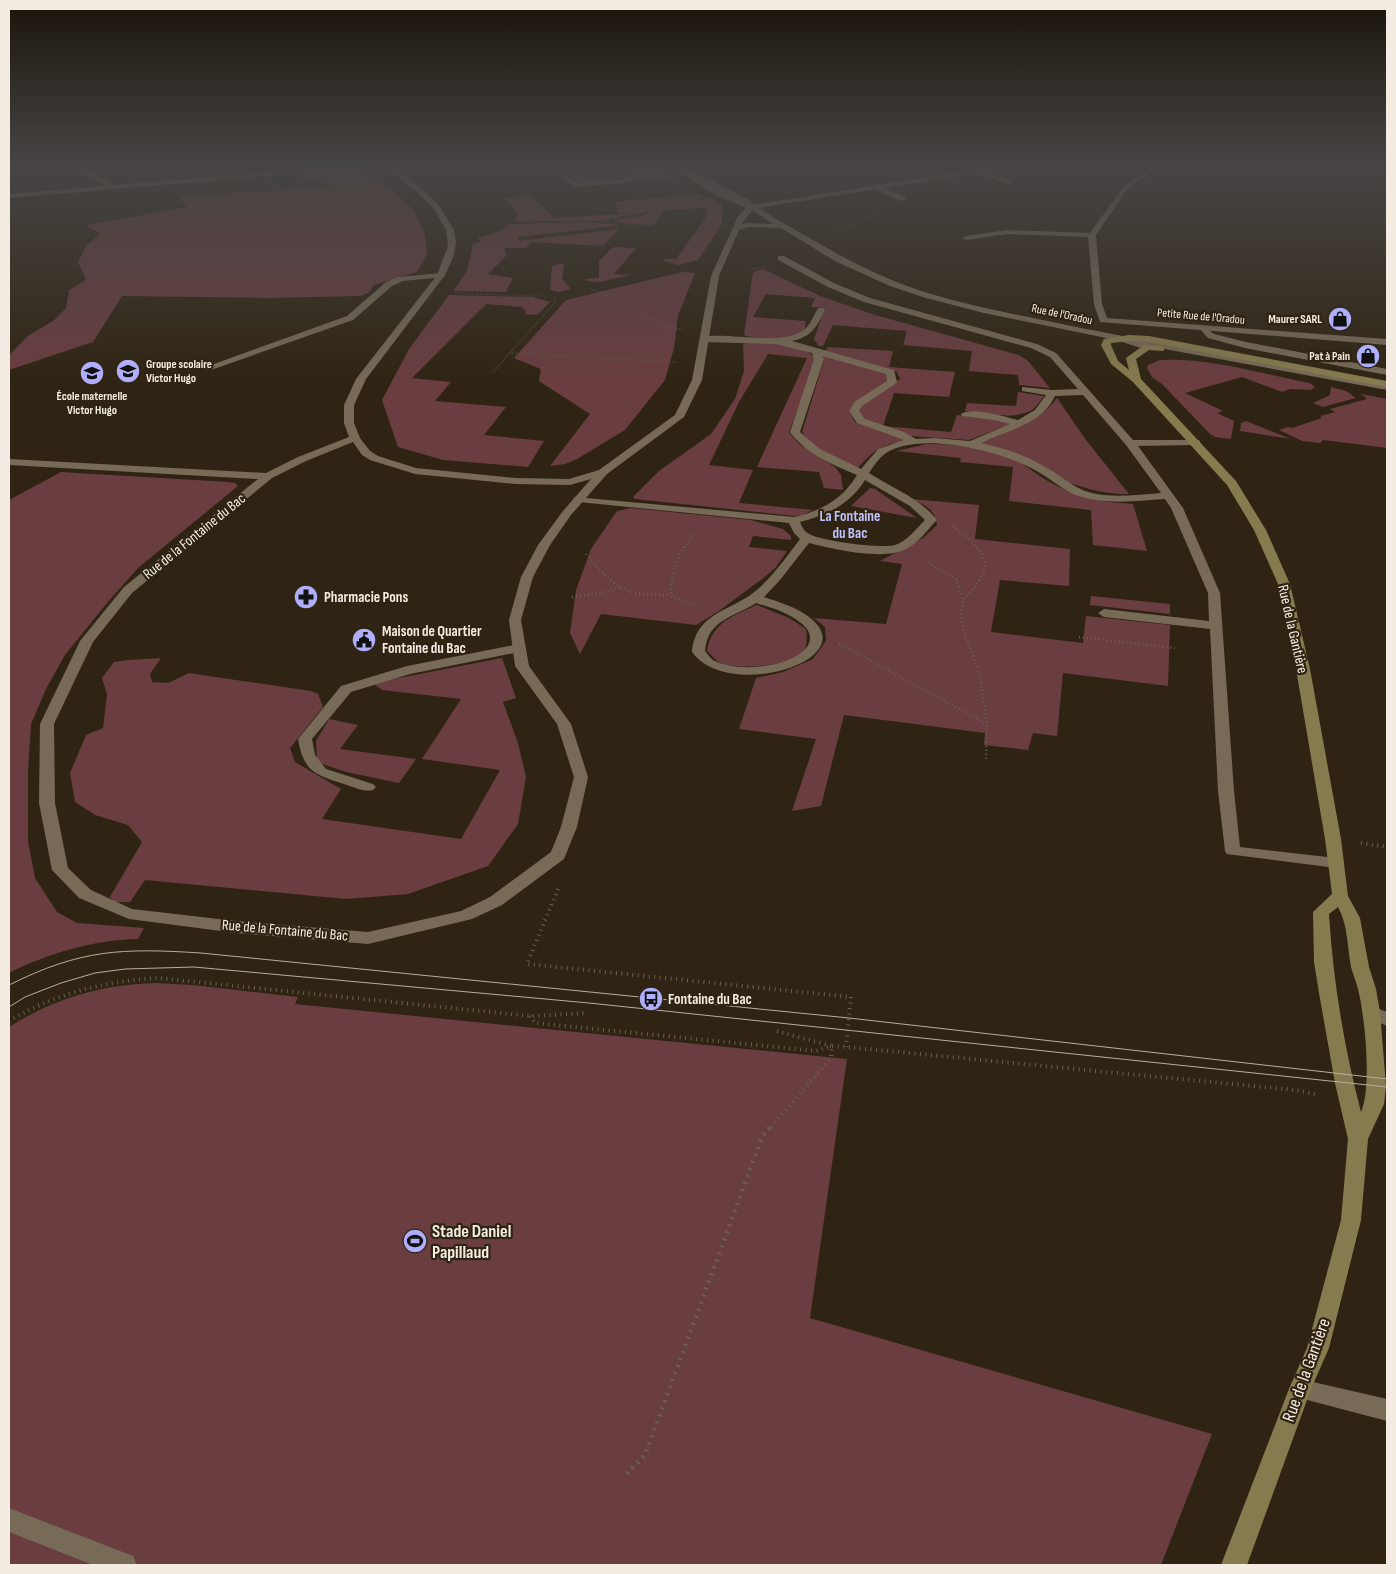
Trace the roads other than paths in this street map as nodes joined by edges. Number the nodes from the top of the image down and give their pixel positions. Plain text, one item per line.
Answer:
1 (451, 237) edge
2 (732, 237) edge
3 (802, 237) edge
4 (970, 237) edge
5 (1092, 237) edge
6 (966, 238) dead end
7 (781, 258) dead end
8 (441, 275) junction
9 (821, 310) dead end
10 (1103, 320) junction
11 (1203, 328) junction
12 (1090, 333) junction
13 (704, 336) junction
14 (1118, 338) junction
15 (778, 342) junction
16 (1387, 342) edge
17 (1147, 347) junction
18 (816, 351) junction
19 (208, 368) dead end
20 (1387, 372) edge
21 (1136, 379) junction
22 (1387, 386) edge
23 (1025, 389) dead end
24 (1087, 392) junction
25 (1387, 392) edge
26 (1052, 393) junction
27 (966, 414) dead end
28 (1018, 424) junction
29 (355, 438) junction
30 (914, 442) junction
31 (1195, 442) junction
32 (1130, 443) junction
33 (970, 445) junction
34 (9, 462) edge
35 (603, 472) junction
36 (863, 473) junction
37 (268, 476) junction
38 (1168, 496) junction
39 (579, 498) junction
40 (794, 520) junction
41 (808, 538) junction
42 (755, 598) junction
43 (1104, 613) dead end
44 (1216, 626) junction
45 (519, 648) junction
46 (368, 787) dead end
47 (1336, 863) junction
48 (1340, 896) junction
49 (1379, 1016) edge
50 (1358, 1139) junction
51 (1300, 1389) junction
52 (1387, 1410) edge
53 (9, 1520) edge
54 (124, 1565) edge
55 (1234, 1565) edge

1 - 8 street
2 - 13 street
3 - 12 street, Rue de l'Oradou
4 - 6 street
5 - 10 street
7 - 24 street
8 - 19 street
8 - 29 street
9 - 15 street
10 - 11 street, Petite Rue de l'Oradou
10 - 12 street
11 - 16 street, Petite Rue de l'Oradou
11 - 20 street
12 - 14 street, Rue de l'Oradou
13 - 15 street
13 - 35 street
14 - 17 street
14 - 21 main road, Rue de la Gantière
14 - 22 street
15 - 18 street
17 - 21 main road
17 - 25 main road
18 - 30 street
18 - 36 street
21 - 31 main road, Rue de la Gantière
23 - 26 street
24 - 26 street
24 - 32 street
26 - 28 street
27 - 28 street
28 - 33 street
29 - 35 street
29 - 37 street, Rue de la Fontaine du Bac
30 - 33 street
30 - 36 street
31 - 32 street
31 - 47 main road, Rue de la Gantière
32 - 38 street
33 - 38 street
34 - 37 street, Rue de la Fontaine du Bac
35 - 39 street
36 - 40 street
36 - 41 street
37 - 45 street, Rue de la Fontaine du Bac
38 - 44 street
39 - 40 street
39 - 45 street
40 - 41 street
41 - 42 street
42 - 42 street
43 - 44 street
44 - 47 street
45 - 46 street
47 - 48 main road, Rue de la Gantière
48 - 49 main road, Rue de la Gantière
48 - 50 main road, Rue de la Gantière
49 - 50 main road, Rue de la Gantière
50 - 51 main road, Rue de la Gantière
51 - 52 street
51 - 55 main road, Rue de la Gantière
53 - 54 street

